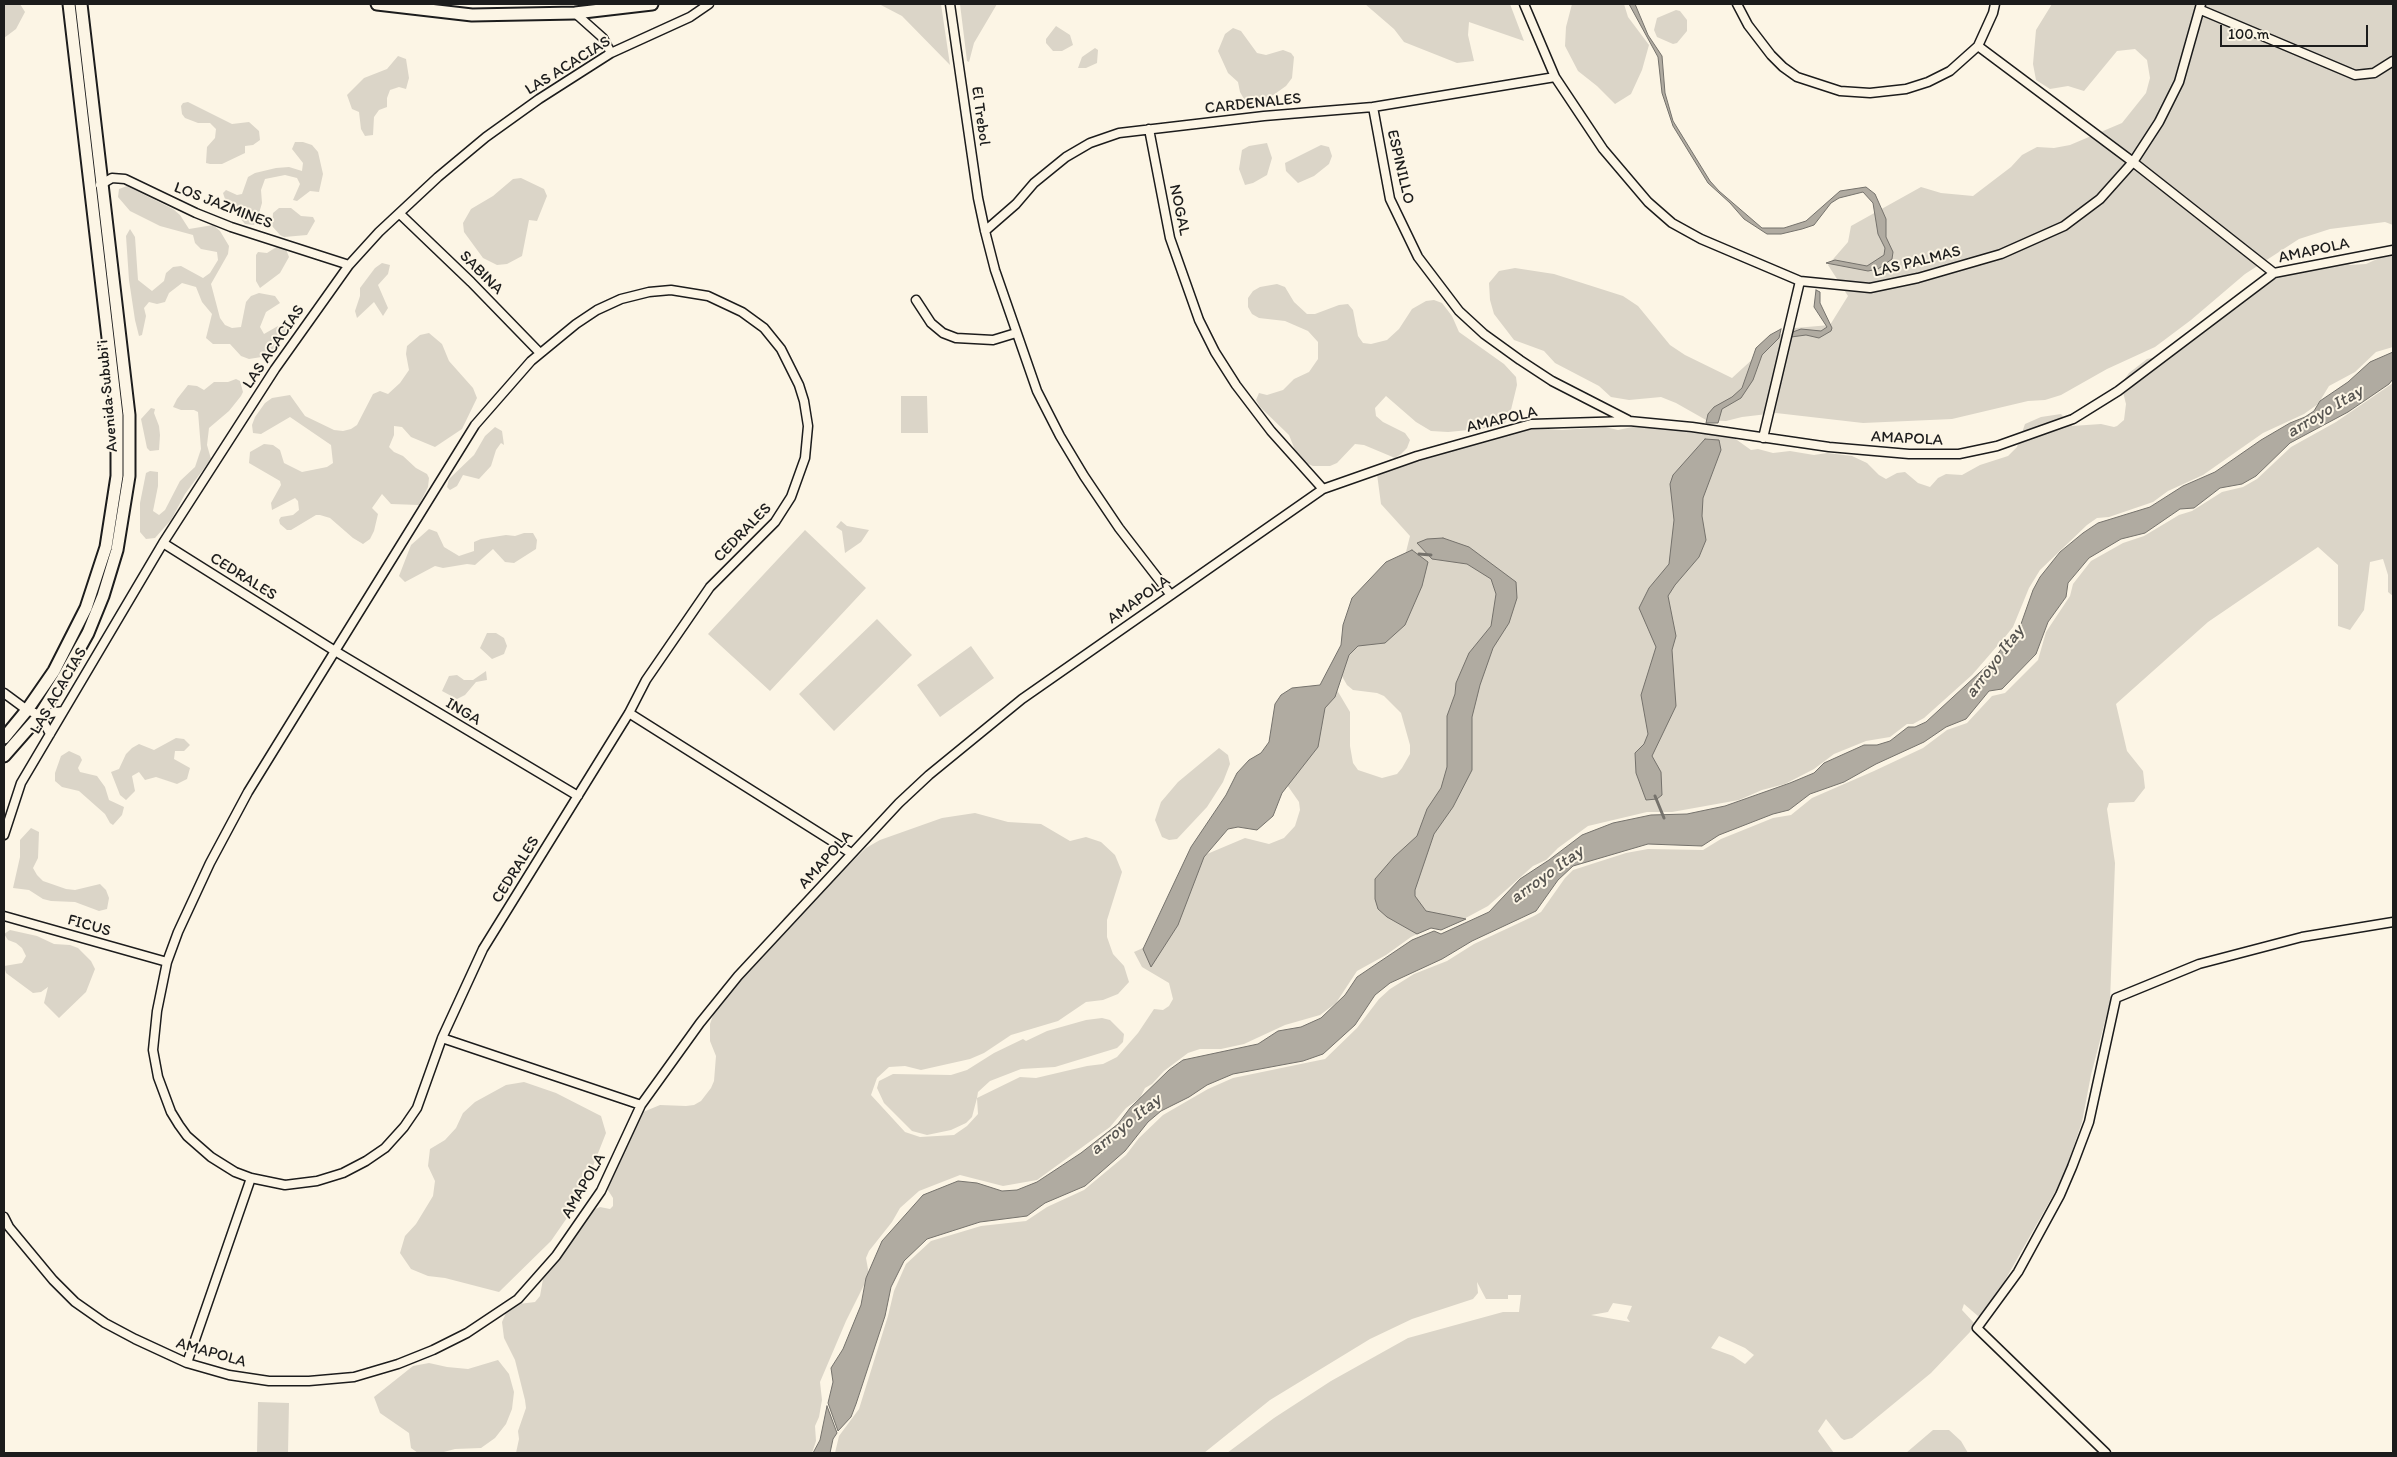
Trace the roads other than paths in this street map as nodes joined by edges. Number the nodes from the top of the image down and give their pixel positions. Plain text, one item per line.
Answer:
1 (69, 4) edge
2 (81, 4) edge
3 (377, 4) edge
4 (652, 4) edge
5 (709, 4) edge
6 (950, 4) edge
7 (1524, 4) edge
8 (1737, 4) edge
9 (1995, 4) edge
10 (2201, 7) edge
11 (574, 13) junction
12 (1978, 46) junction
13 (611, 53) junction
14 (2393, 61) edge
15 (1555, 77) junction
16 (1373, 107) junction
17 (1149, 129) junction
18 (2132, 162) junction
19 (103, 183) junction
20 (90, 191) junction
21 (400, 214) junction
22 (985, 231) junction
23 (2393, 250) edge
24 (349, 265) junction
25 (2274, 273) junction
26 (1800, 281) junction
27 (916, 300) dead end
28 (1016, 332) junction
29 (540, 353) junction
30 (1629, 420) junction
31 (1762, 438) junction
32 (1323, 488) junction
33 (162, 543) junction
34 (1170, 594) junction
35 (335, 651) junction
36 (4, 693) edge
37 (27, 710) junction
38 (63, 711) junction
39 (630, 713) junction
40 (40, 715) junction
41 (50, 734) junction
42 (4, 738) edge
43 (4, 756) edge
44 (578, 796) junction
45 (4, 834) edge
46 (851, 853) junction
47 (4, 916) edge
48 (2393, 922) edge
49 (167, 962) junction
50 (442, 1038) junction
51 (641, 1105) junction
52 (251, 1178) junction
53 (4, 1217) edge
54 (6, 1229) edge
55 (187, 1363) junction
56 (2106, 1453) edge

1 - 20 street, Avenida Sububi'i
2 - 19 street, Avenida Sububi'i
3 - 11 street
4 - 11 street
5 - 13 street, LAS ACACIAS
6 - 22 street, El Trebol
7 - 15 street
8 - 12 street
9 - 12 street
10 - 14 street
10 - 18 street, LAS PALMAS
11 - 13 street
12 - 18 street
13 - 21 street, LAS ACACIAS
15 - 16 street, CARDENALES
15 - 26 street, LAS PALMAS
16 - 17 street, CARDENALES
16 - 30 street, ESPINILLO
17 - 22 street, CARDENALES
17 - 32 street, NOGAL
18 - 25 street
18 - 26 street, LAS PALMAS
19 - 20 street, LOS JAZMINES
19 - 24 street, LOS JAZMINES
19 - 40 street, Avenida Sububi'i
20 - 37 street, Avenida Sububi'i
21 - 24 street, LAS ACACIAS
21 - 29 street, SABINA
22 - 28 street, El Trebol
23 - 25 street, AMAPOLA
24 - 33 street, LAS ACACIAS
25 - 31 street, AMAPOLA
26 - 31 street
27 - 28 street
28 - 34 street, El Trebol
29 - 35 street, CEDRALES
29 - 39 street, CEDRALES
30 - 31 street, AMAPOLA
30 - 32 street, AMAPOLA
32 - 34 street, AMAPOLA
33 - 35 street, CEDRALES
33 - 38 street, LAS ACACIAS
34 - 46 street, AMAPOLA
35 - 44 street, INGA
35 - 49 street, CEDRALES
36 - 37 street
37 - 40 street
37 - 42 street, Avenida Sububi'i
38 - 40 street
38 - 41 street, LAS ACACIAS
39 - 44 street, CEDRALES
39 - 46 street
40 - 41 street
40 - 43 street, Avenida Sububi'i
41 - 45 street, LAS ACACIAS
44 - 50 street, CEDRALES
46 - 51 street, AMAPOLA
47 - 49 street, FICUS
48 - 56 street
49 - 52 street, CEDRALES
50 - 51 street
50 - 52 street, CEDRALES
51 - 55 street, AMAPOLA
52 - 55 street
53 - 54 street
54 - 55 street, AMAPOLA

